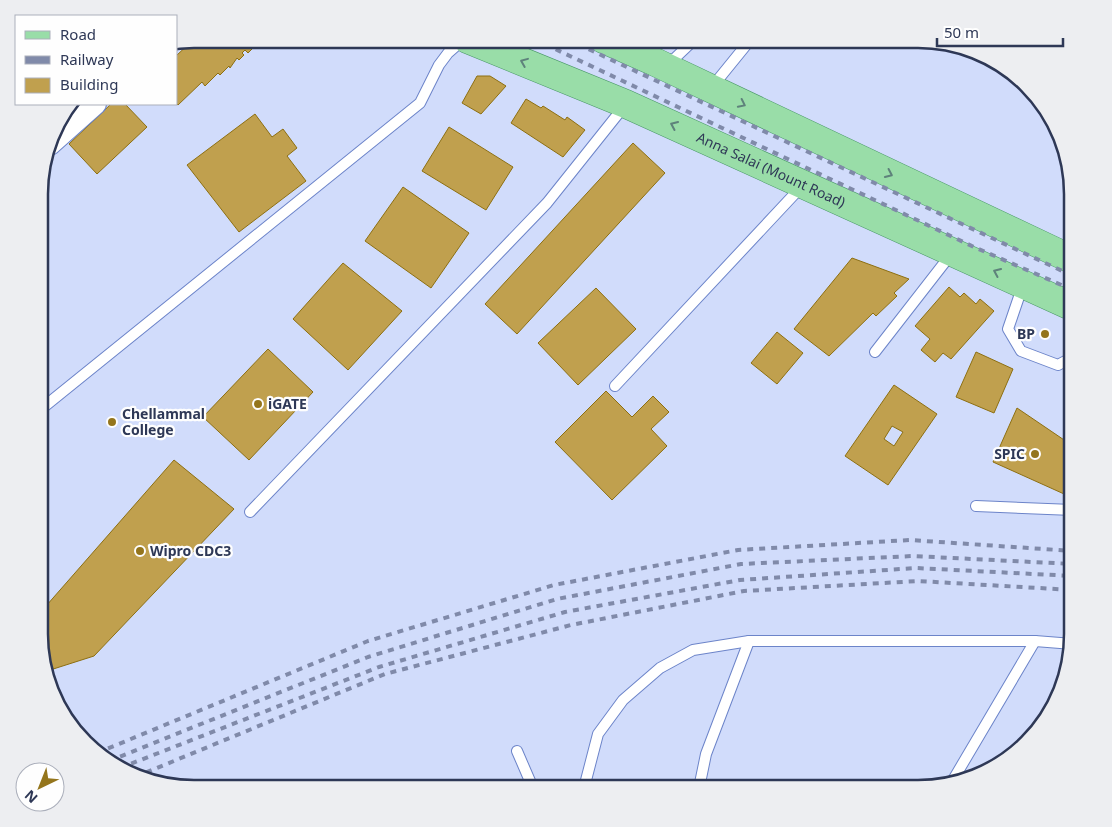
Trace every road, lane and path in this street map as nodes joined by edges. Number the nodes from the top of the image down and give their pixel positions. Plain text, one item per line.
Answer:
1 (454, 48) edge
2 (487, 48) edge
3 (623, 48) edge
4 (686, 48) edge
5 (743, 48) edge
6 (655, 62) junction
7 (711, 89) junction
8 (626, 104) junction
9 (95, 105) edge
10 (60, 135) edge
11 (804, 184) junction
12 (952, 252) junction
13 (1064, 256) edge
14 (1024, 284) junction
15 (1064, 303) edge
16 (875, 352) dead end
17 (1064, 362) edge
18 (614, 386) dead end
19 (48, 404) edge
20 (976, 506) dead end
21 (1064, 510) edge
22 (250, 512) dead end
23 (1034, 641) junction
24 (749, 642) junction
25 (1064, 643) edge
26 (517, 751) dead end
27 (956, 774) edge
28 (529, 779) edge
29 (586, 780) edge
30 (701, 780) edge

1 - 19 lane
8 -> 2 main road, Anna Salai (Mount Road)
3 - 6 main road
4 - 6 lane
5 - 7 lane
6 - 7 main road
7 -> 13 main road
11 -> 8 main road, Anna Salai (Mount Road)
8 - 22 lane
9 - 10 street
11 - 12 main road, Anna Salai (Mount Road)
11 - 18 lane
14 -> 12 main road, Anna Salai (Mount Road)
12 - 16 lane
14 - 15 main road, Anna Salai (Mount Road)
14 - 17 lane
20 - 21 lane
23 - 24 lane
23 - 25 lane
23 - 27 lane
24 - 29 lane
24 - 30 lane
26 - 28 lane

